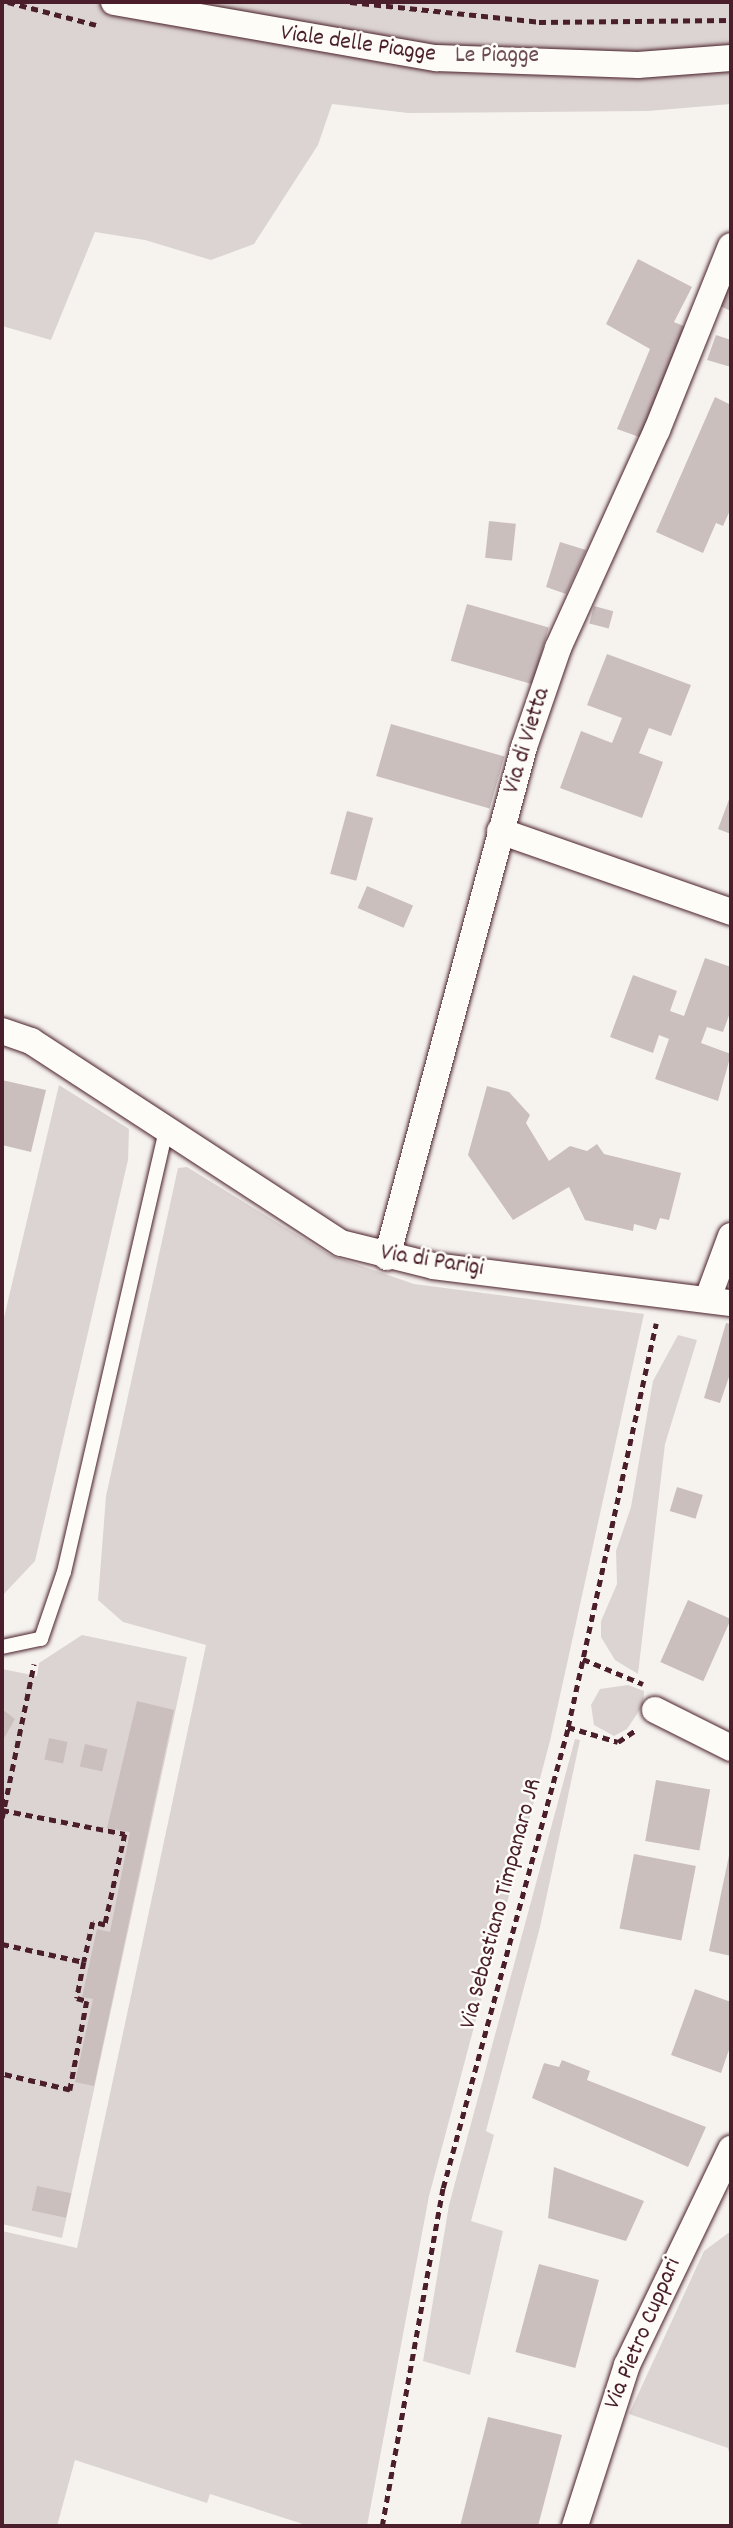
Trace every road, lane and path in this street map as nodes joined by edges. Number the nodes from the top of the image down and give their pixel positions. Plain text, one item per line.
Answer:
1 (114, 2) edge
2 (350, 2) edge
3 (731, 20) edge
4 (731, 58) edge
5 (731, 246) edge
6 (500, 831) junction
7 (731, 912) edge
8 (2, 1031) edge
9 (166, 1129) junction
10 (731, 1236) edge
11 (387, 1257) junction
12 (663, 1291) junction
13 (720, 1301) edge
14 (41, 1639) junction
15 (2, 1647) edge
16 (583, 1659) junction
17 (655, 1710) junction
18 (568, 1727) junction
19 (731, 1748) edge
20 (3, 1810) edge
21 (2, 1818) edge
22 (2, 1944) edge
23 (84, 1962) junction
24 (2, 2074) edge
25 (731, 2149) edge
26 (723, 2188) edge
27 (382, 2526) edge
28 (575, 2526) edge

1 - 4 street, Viale delle Piagge
2 - 3 path
5 - 6 street, Via di Vietta
6 - 7 street
6 - 11 street, Via di Vietta
8 - 9 street, Via di Parigi
9 - 11 street, Via di Parigi
9 - 14 lane
10 - 13 street
11 - 12 street, Via di Parigi
12 - 13 street, Via di Parigi
12 - 16 path, Via Sebastiano Timpanaro JR
14 - 15 lane
14 - 20 path
16 - 17 path
16 - 18 path, Via Sebastiano Timpanaro JR
17 - 18 path
17 - 19 street
18 - 27 path, Via Sebastiano Timpanaro JR
20 - 21 path
20 - 23 path
22 - 23 path
23 - 24 path
25 - 26 street, Via Pietro Cuppari
26 - 28 street, Via Pietro Cuppari

